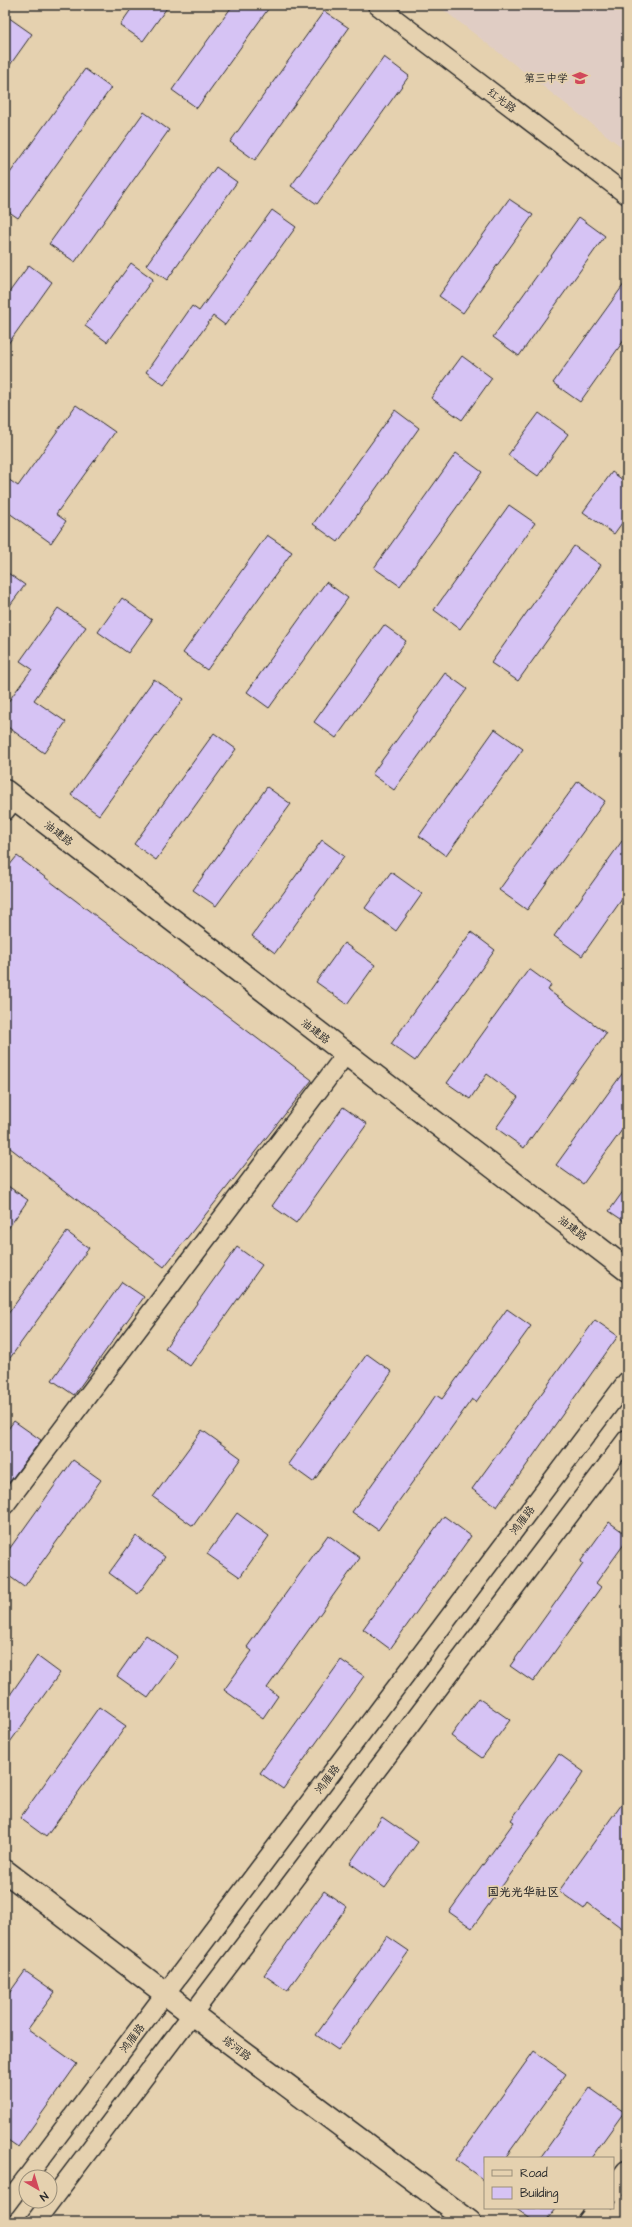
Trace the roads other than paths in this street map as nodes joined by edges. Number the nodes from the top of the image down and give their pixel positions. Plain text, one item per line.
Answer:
1 (377, 5) edge
2 (627, 195) edge
3 (8, 800) edge
4 (346, 1054) junction
5 (627, 1270) edge
6 (627, 1381) edge
7 (627, 1439) edge
8 (5, 1505) edge
9 (5, 1871) edge
10 (166, 1993) junction
11 (192, 2014) junction
12 (34, 2169) edge
13 (627, 2172) edge
14 (18, 2189) edge
15 (614, 2189) edge
16 (5, 2206) edge
17 (627, 2206) edge
18 (599, 2209) edge
19 (35, 2222) edge
20 (470, 2222) edge
21 (589, 2222) edge
22 (615, 2222) edge

1 - 2 street, 红光路
3 - 4 main road, 油建路
4 - 5 main road, 油建路
4 - 8 street
6 - 10 street, 鸿雁路
7 - 11 street
9 - 10 main road, 塔河路
10 - 11 main road, 塔河路
10 - 12 street, 鸿雁路
11 - 19 street
11 - 20 main road, 塔河路
13 - 15 main road
14 - 16 street, 鸿雁路
17 - 22 main road
18 - 21 main road

